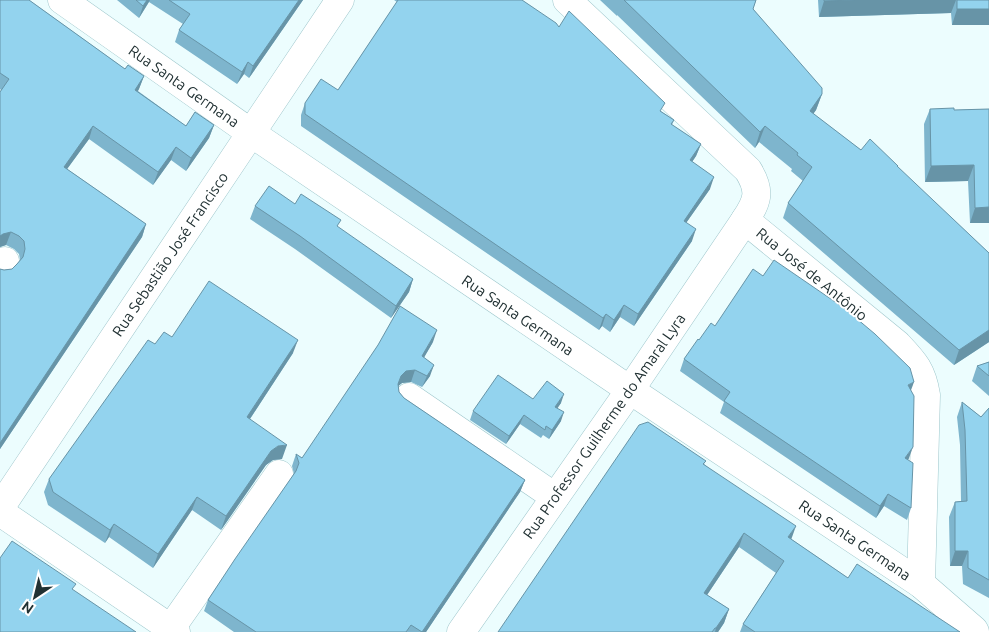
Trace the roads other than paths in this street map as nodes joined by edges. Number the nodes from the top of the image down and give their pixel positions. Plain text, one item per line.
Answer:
1 (62, 0) edge
2 (340, 0) edge
3 (567, 0) edge
4 (92, 8) edge
5 (251, 133) junction
6 (745, 220) junction
7 (630, 390) junction
8 (409, 397) dead end
9 (279, 474) dead end
10 (555, 497) junction
11 (0, 508) edge
12 (0, 512) edge
13 (921, 584) junction
14 (173, 630) edge
15 (975, 631) edge
16 (461, 632) edge

1 - 4 street, Rua Santa Germana
2 - 5 street, Rua Sebastião José Francisco
3 - 6 street, Rua José de Antônio
4 - 5 street, Rua Santa Germana
5 - 7 street, Rua Santa Germana
5 - 11 street, Rua Sebastião José Francisco
6 - 7 street, Rua Professor Guilherme do Amaral Lyra
6 - 13 street, Rua José de Antônio
7 - 10 street, Rua Professor Guilherme do Amaral Lyra
7 - 13 street, Rua Santa Germana
8 - 10 street
9 - 14 street
10 - 16 street, Rua Professor Guilherme do Amaral Lyra
12 - 14 street
13 - 15 street, Rua Santa Germana

